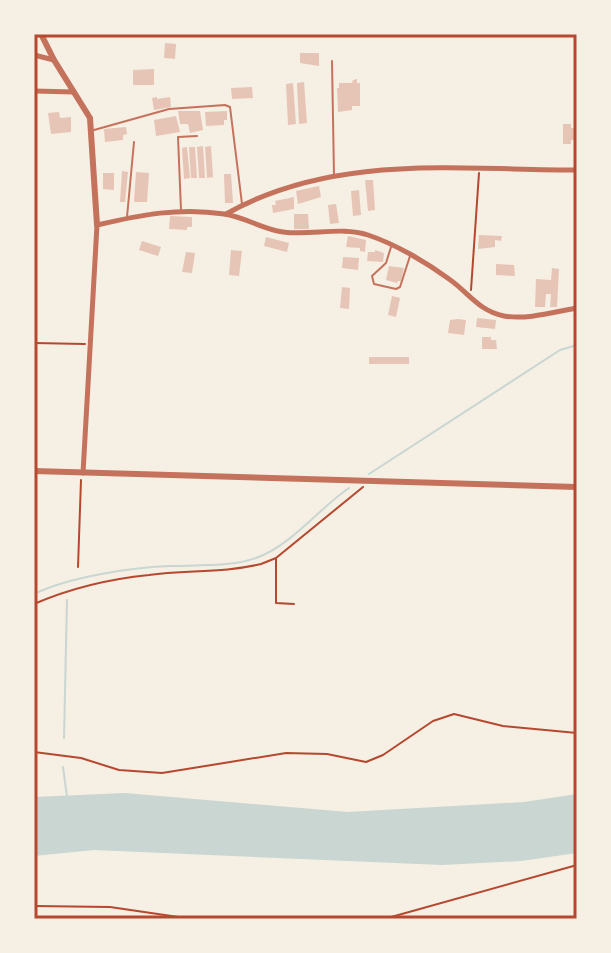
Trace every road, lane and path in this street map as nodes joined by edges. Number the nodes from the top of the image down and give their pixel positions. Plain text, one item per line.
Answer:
1 (41, 34) edge
2 (34, 55) edge
3 (54, 60) junction
4 (332, 61) dead end
5 (34, 91) edge
6 (74, 92) junction
7 (92, 130) junction
8 (197, 136) dead end
9 (134, 142) dead end
10 (479, 169) junction
11 (577, 170) edge
12 (334, 175) junction
13 (242, 206) junction
14 (181, 211) junction
15 (225, 214) junction
16 (127, 218) junction
17 (97, 225) junction
18 (391, 245) junction
19 (410, 256) junction
20 (471, 300) junction
21 (577, 308) edge
22 (34, 343) edge
23 (90, 345) junction
24 (34, 471) edge
25 (82, 472) junction
26 (370, 481) junction
27 (577, 487) edge
28 (276, 558) junction
29 (78, 567) dead end
30 (34, 604) edge
31 (294, 604) dead end
32 (577, 733) edge
33 (34, 752) edge
34 (577, 865) edge
35 (34, 906) edge
36 (192, 919) edge
37 (384, 919) edge

1 - 3 street
2 - 3 street
3 - 6 street
4 - 12 lane
5 - 6 street
6 - 7 street
7 - 13 lane
7 - 17 street
8 - 14 lane
9 - 16 lane
10 - 11 street
10 - 12 street
10 - 20 path
12 - 13 street
13 - 15 street
14 - 15 street
14 - 16 street
15 - 18 street
16 - 17 street
17 - 23 street
18 - 19 street
18 - 19 lane
19 - 20 street
20 - 21 street
22 - 23 path
23 - 25 street
24 - 25 street
25 - 26 street
25 - 29 path
26 - 27 street
26 - 28 path
28 - 30 path
28 - 31 path
32 - 33 path
34 - 37 path
35 - 36 path

